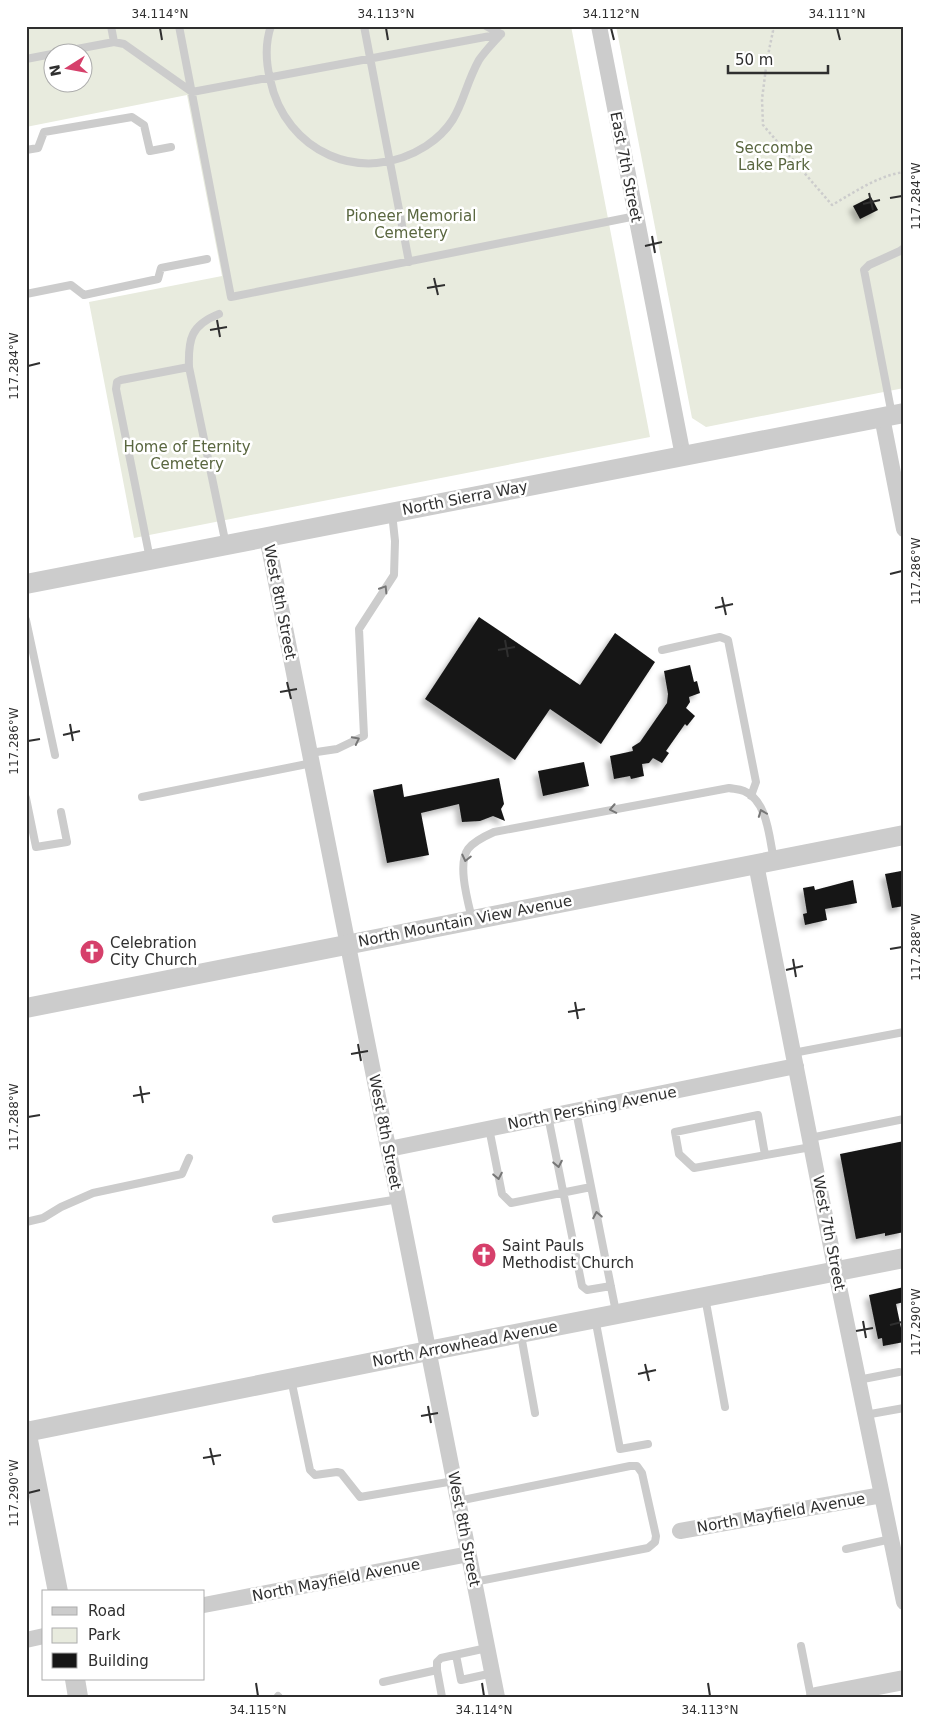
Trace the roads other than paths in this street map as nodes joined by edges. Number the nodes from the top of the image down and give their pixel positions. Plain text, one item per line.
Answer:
1 (111, 26) edge
2 (179, 26) edge
3 (271, 26) edge
4 (364, 26) edge
5 (486, 26) edge
6 (599, 26) edge
7 (501, 34) junction
8 (114, 42) junction
9 (92, 46) edge
10 (42, 56) edge
11 (370, 58) junction
12 (26, 59) edge
13 (269, 77) junction
14 (192, 92) junction
15 (171, 147) dead end
16 (26, 150) edge
17 (390, 161) junction
18 (636, 216) junction
19 (904, 248) edge
20 (207, 259) dead end
21 (409, 262) junction
22 (26, 294) edge
23 (219, 314) dead end
24 (188, 367) junction
25 (893, 415) edge
26 (683, 456) junction
27 (392, 513) junction
28 (904, 529) edge
29 (267, 537) junction
30 (226, 545) junction
31 (150, 560) junction
32 (26, 584) edge
33 (26, 621) edge
34 (662, 650) dead end
35 (55, 755) dead end
36 (311, 758) junction
37 (751, 796) junction
38 (142, 797) dead end
39 (26, 798) edge
40 (61, 812) dead end
41 (904, 835) edge
42 (765, 862) junction
43 (472, 920) junction
44 (348, 944) junction
45 (26, 1008) edge
46 (904, 1032) edge
47 (794, 1060) junction
48 (576, 1111) junction
49 (548, 1116) junction
50 (904, 1120) edge
51 (489, 1128) junction
52 (811, 1142) junction
53 (388, 1149) junction
54 (764, 1155) junction
55 (189, 1158) dead end
56 (591, 1187) junction
57 (563, 1192) junction
58 (399, 1199) junction
59 (276, 1219) dead end
60 (26, 1222) edge
61 (904, 1258) edge
62 (836, 1272) junction
63 (611, 1286) junction
64 (705, 1297) junction
65 (616, 1314) junction
66 (595, 1318) junction
67 (520, 1333) junction
68 (428, 1351) junction
69 (899, 1372) dead end
70 (291, 1378) junction
71 (858, 1380) junction
72 (725, 1407) dead end
73 (904, 1408) edge
74 (535, 1413) dead end
75 (865, 1415) junction
76 (26, 1431) edge
77 (648, 1444) dead end
78 (454, 1481) junction
79 (882, 1495) junction
80 (458, 1501) junction
81 (680, 1531) dead end
82 (891, 1539) junction
83 (846, 1549) dead end
84 (469, 1554) junction
85 (474, 1582) junction
86 (58, 1590) edge
87 (904, 1602) edge
88 (205, 1605) edge
89 (42, 1636) edge
90 (26, 1640) edge
91 (801, 1646) dead end
92 (487, 1648) junction
93 (456, 1654) junction
94 (437, 1670) junction
95 (492, 1673) junction
96 (75, 1680) edge
97 (904, 1680) edge
98 (383, 1682) dead end
99 (78, 1697) edge
100 (442, 1697) edge
101 (497, 1697) edge
102 (811, 1697) edge
103 (816, 1697) edge

1 - 8 lane
2 - 14 lane
3 - 13 lane
4 - 11 lane
5 - 7 lane
6 - 18 street, East 7th Street
7 - 11 lane
7 - 17 lane
8 - 9 lane
8 - 14 lane
10 - 12 lane
11 - 13 lane
11 - 17 lane
13 - 14 lane
13 - 17 lane
14 - 21 lane
15 - 16 lane
17 - 21 lane
18 - 21 lane
18 - 26 street, East 7th Street
19 - 25 lane
20 - 22 lane
23 - 24 lane
24 - 30 lane
24 - 31 lane
25 - 26 street, North Sierra Way
25 - 28 street
26 - 27 street, North Sierra Way
27 - 29 street, North Sierra Way
36 -> 27 lane
29 - 30 street, North Sierra Way
29 - 36 street, West 8th Street
30 - 31 street, North Sierra Way
31 - 32 street, North Sierra Way
33 - 35 lane
34 - 37 lane
36 - 38 lane
36 - 44 street, West 8th Street
42 -> 37 lane
37 -> 43 lane
39 - 40 lane
41 - 42 street, North Mountain View Avenue
42 - 43 street, North Mountain View Avenue
42 - 47 street, West 7th Street
43 - 44 street, North Mountain View Avenue
44 - 45 street, North Mountain View Avenue
44 - 53 street, West 8th Street
46 - 47 lane
47 - 48 street, North Pershing Avenue
47 - 52 street, West 7th Street
48 - 49 street, North Pershing Avenue
48 - 56 lane
49 - 51 street, North Pershing Avenue
49 -> 57 lane
50 - 52 lane
51 - 53 street, North Pershing Avenue
51 -> 57 lane
52 - 54 lane
52 - 62 street, West 7th Street
53 - 58 street, West 8th Street
54 - 54 lane
55 - 60 lane
56 - 57 lane
63 -> 56 lane
57 - 63 lane
58 - 59 lane
58 - 68 street, West 8th Street
61 - 62 street, North Arrowhead Avenue
62 - 64 street, North Arrowhead Avenue
62 - 71 street, West 7th Street
63 - 65 lane
64 - 65 street, North Arrowhead Avenue
64 - 72 lane
65 - 66 street, North Arrowhead Avenue
66 - 67 street, North Arrowhead Avenue
66 - 77 lane
67 - 68 street, North Arrowhead Avenue
67 - 74 lane
68 - 70 street, North Arrowhead Avenue
68 - 78 street, West 8th Street
69 - 71 lane
70 - 76 street, North Arrowhead Avenue
70 - 78 lane
71 - 75 street, West 7th Street
73 - 75 lane
75 - 79 street, West 7th Street
76 - 86 street
78 - 80 street, West 8th Street
79 - 81 street, North Mayfield Avenue
79 - 82 street, West 7th Street
80 - 84 street, West 8th Street
80 - 85 lane
82 - 83 lane
82 - 87 street, West 7th Street
84 - 85 street, West 8th Street
84 - 88 street, North Mayfield Avenue
85 - 92 street, West 8th Street
89 - 90 street
91 - 102 lane
92 - 93 lane
92 - 95 street, West 8th Street
93 - 94 lane
93 - 95 lane
94 - 98 lane
94 - 100 lane
95 - 101 street, West 8th Street
96 - 99 street
97 - 103 street

